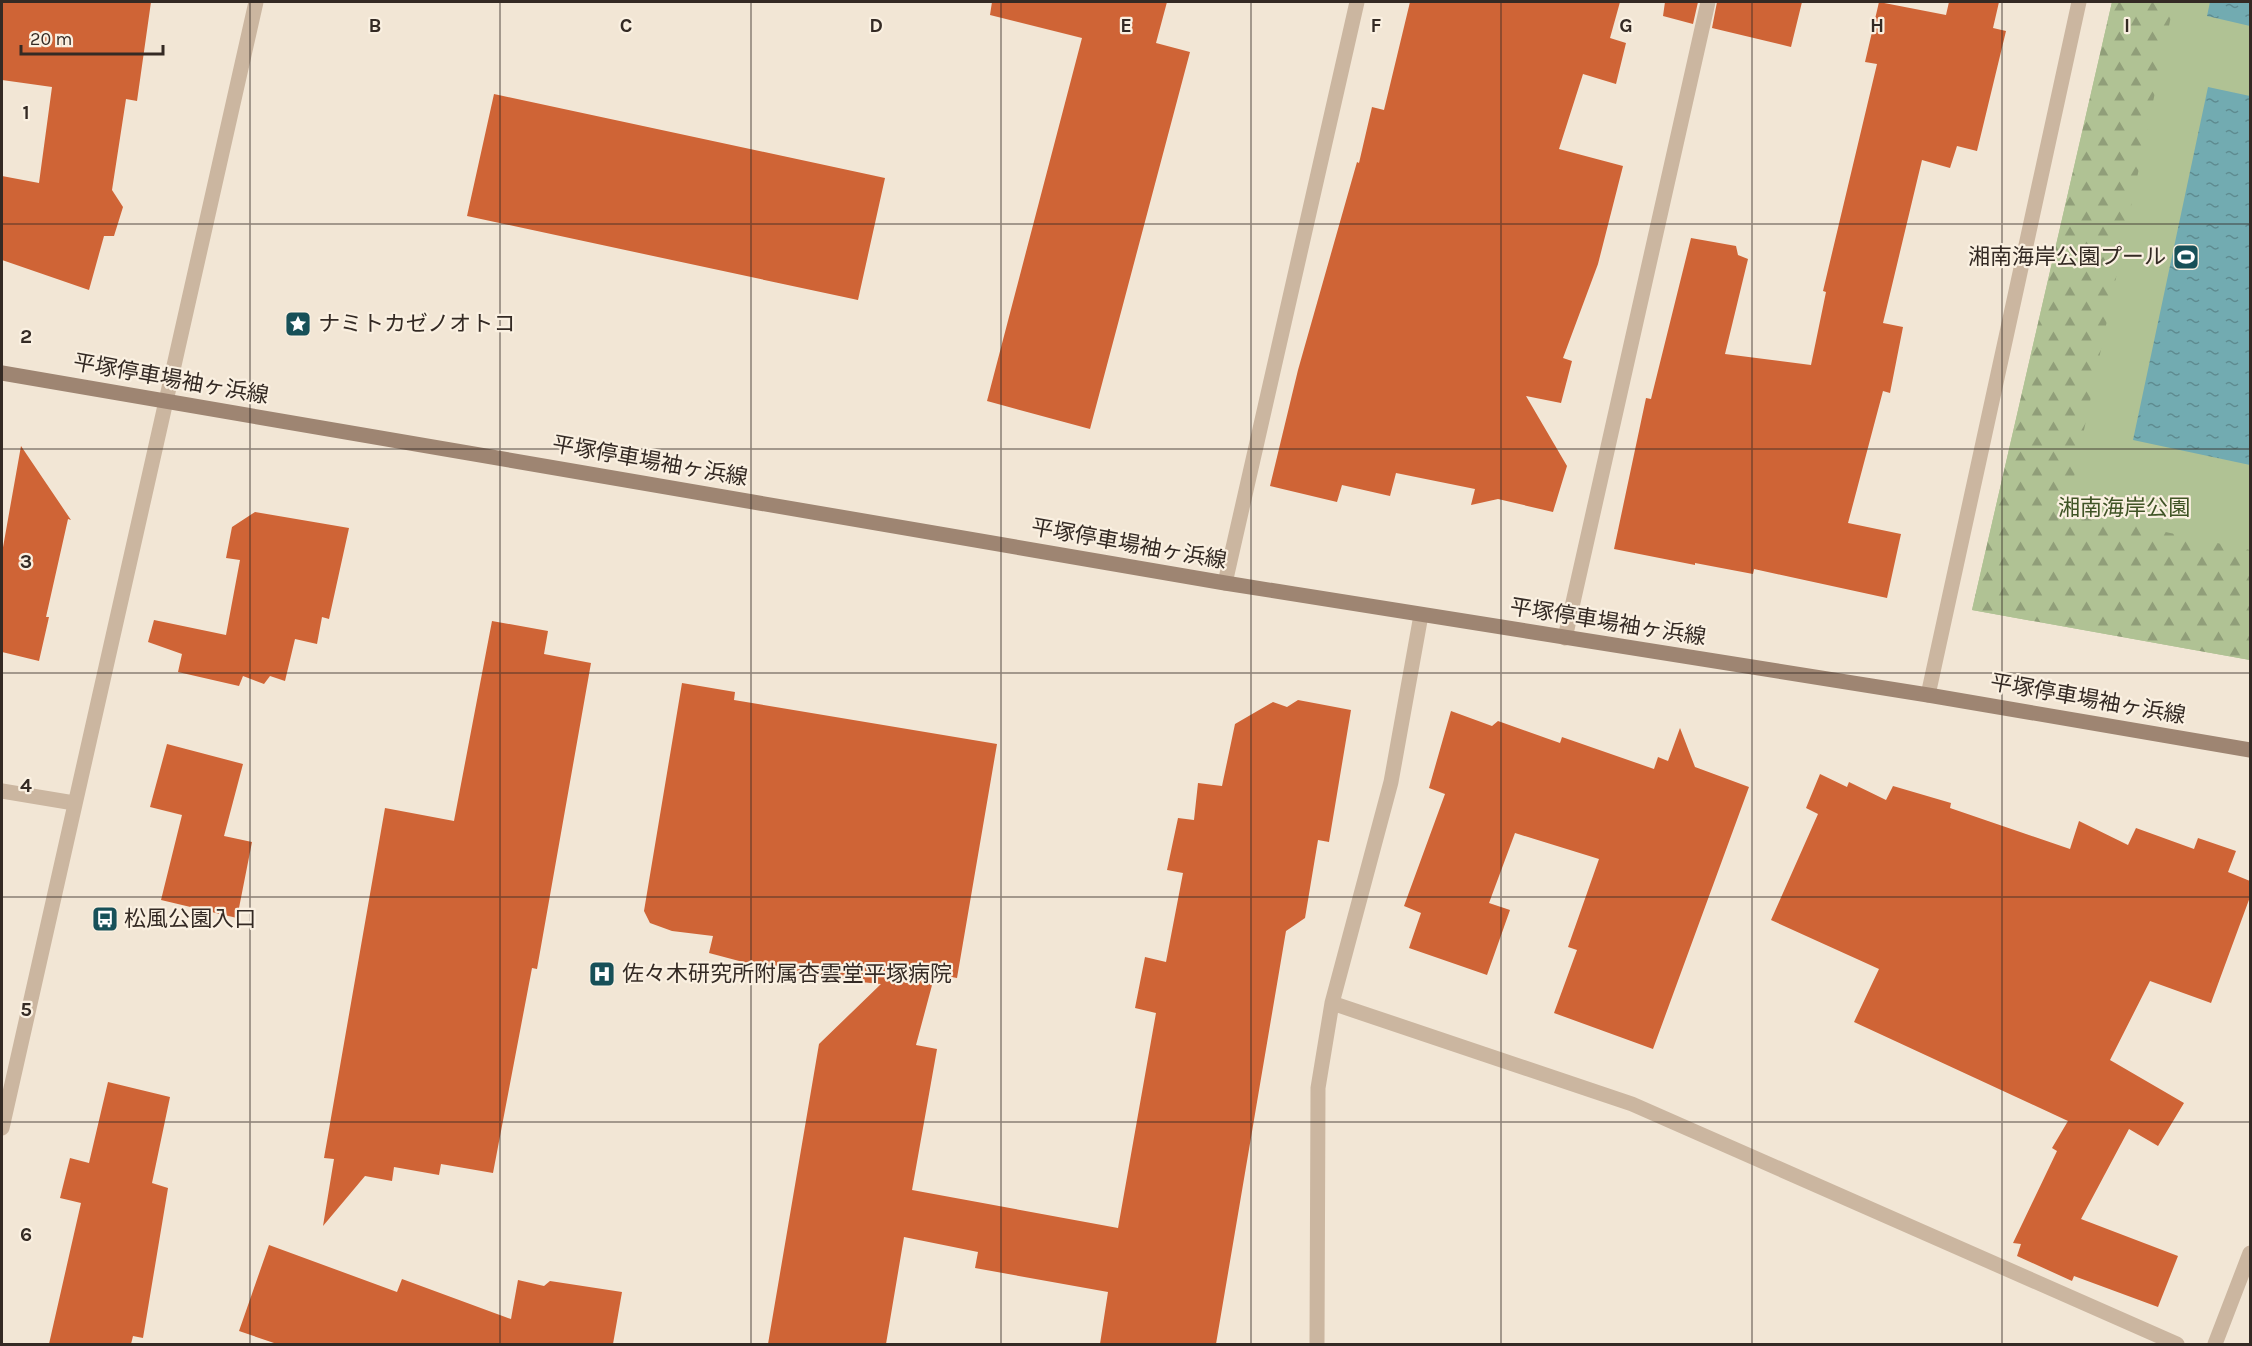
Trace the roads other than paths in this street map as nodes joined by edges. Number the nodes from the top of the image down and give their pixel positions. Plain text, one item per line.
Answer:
1 (256, 2) edge
2 (1357, 2) edge
3 (1708, 2) edge
4 (2079, 2) edge
5 (2, 373) edge
6 (165, 401) junction
7 (1225, 583) junction
8 (1421, 615) junction
9 (1564, 638) junction
10 (1928, 695) junction
11 (2250, 750) edge
12 (2, 791) edge
13 (74, 803) junction
14 (1332, 1003) junction
15 (2, 1128) edge
16 (2250, 1253) edge
17 (1317, 1344) edge
18 (2177, 1344) edge
19 (2215, 1344) edge

1 - 6 street
2 - 7 street
3 - 9 street
4 - 10 street
5 - 6 main road, 平塚停車場袖ヶ浜線
6 - 7 main road, 平塚停車場袖ヶ浜線
6 - 13 street
7 - 8 main road, 平塚停車場袖ヶ浜線
8 - 9 main road, 平塚停車場袖ヶ浜線
8 - 14 street
9 - 10 main road, 平塚停車場袖ヶ浜線
10 - 11 main road, 平塚停車場袖ヶ浜線
12 - 13 street
13 - 15 street
14 - 17 street
14 - 18 street
16 - 19 street

